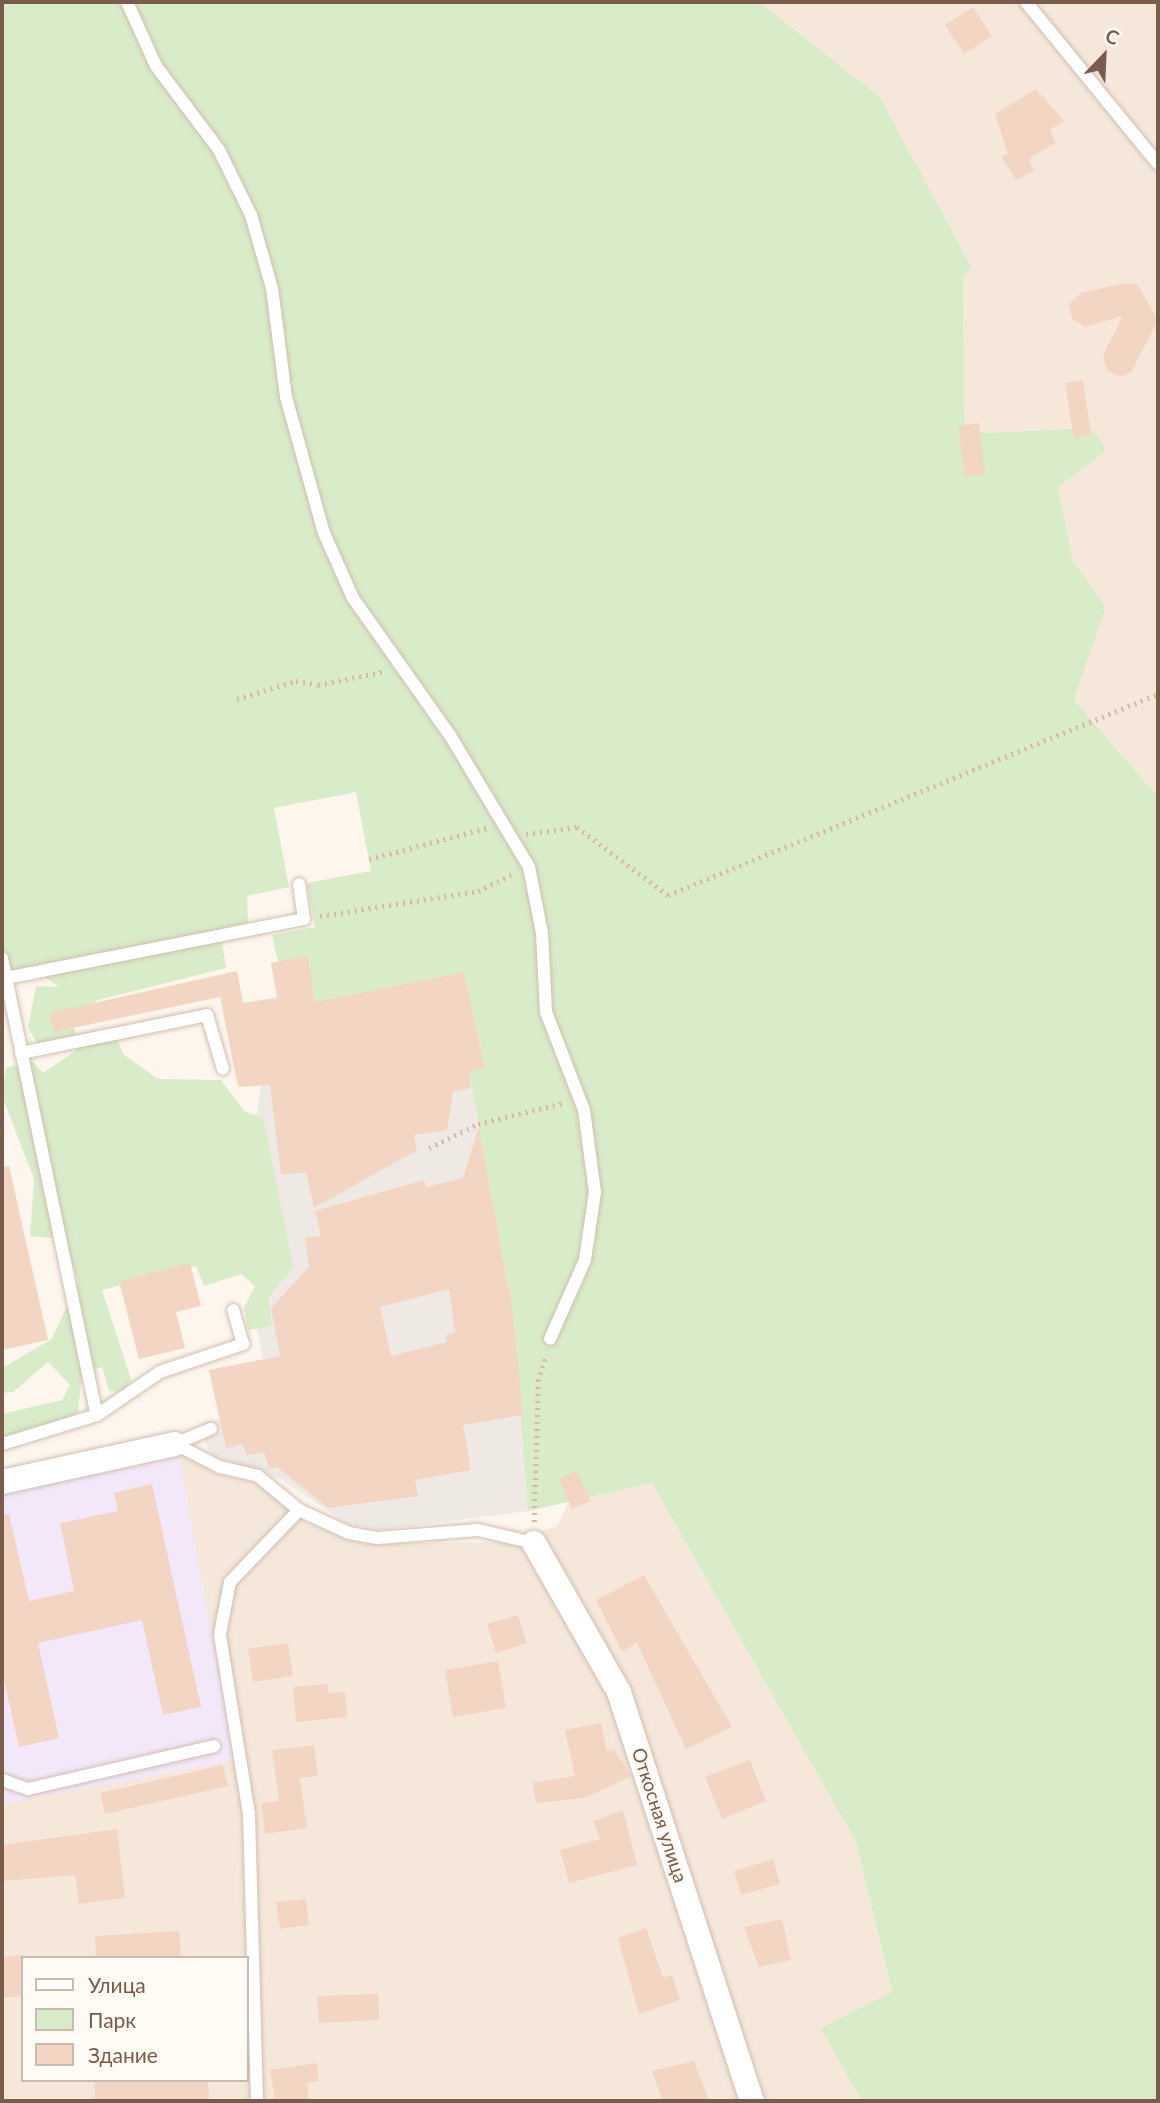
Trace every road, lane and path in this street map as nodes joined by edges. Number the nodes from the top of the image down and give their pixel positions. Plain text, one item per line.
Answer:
1 (127, 2) edge
2 (1026, 2) edge
3 (1158, 164) edge
4 (399, 668) junction
5 (1158, 694) edge
6 (237, 699) dead end
7 (503, 824) junction
8 (511, 836) junction
9 (369, 859) dead end
10 (529, 867) junction
11 (299, 884) dead end
12 (304, 919) junction
13 (2, 958) edge
14 (6, 978) junction
15 (7, 1008) edge
16 (21, 1052) junction
17 (223, 1069) dead end
18 (579, 1098) junction
19 (429, 1148) dead end
20 (233, 1310) dead end
21 (550, 1339) joint
22 (97, 1415) junction
23 (211, 1429) dead end
24 (2, 1444) edge
25 (175, 1444) junction
26 (2, 1482) edge
27 (299, 1510) junction
28 (534, 1543) junction
29 (214, 1746) dead end
30 (2, 1780) edge
31 (257, 2101) edge
32 (752, 2101) edge

1 - 4 lane
2 - 3 lane
4 - 6 path
4 - 7 lane
5 - 8 path
7 - 8 lane
7 - 9 path
8 - 10 lane
10 - 12 path
10 - 18 lane
11 - 12 lane
12 - 14 lane
13 - 14 lane
14 - 15 lane
15 - 16 lane
16 - 17 lane
16 - 22 lane
18 - 19 path
18 - 21 lane
20 - 22 lane
21 - 28 path
22 - 24 lane
23 - 25 lane
25 - 26 street
25 - 27 lane
27 - 28 lane
27 - 31 lane
28 - 32 street, Откосная улица
29 - 30 lane

